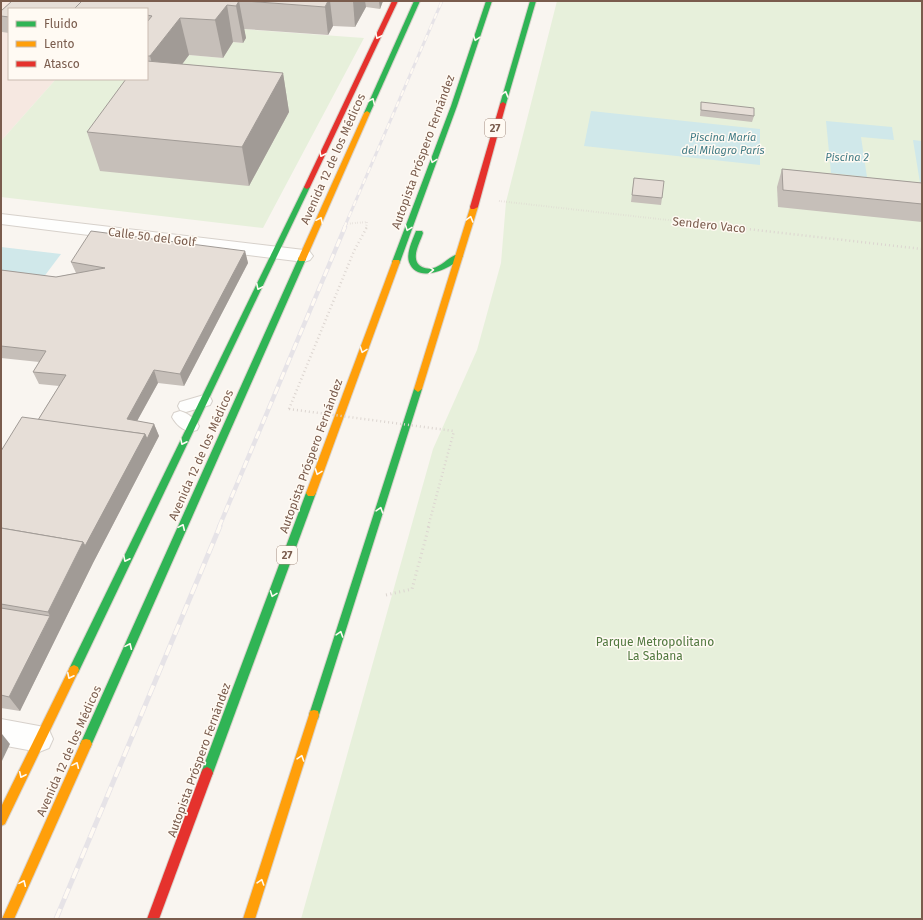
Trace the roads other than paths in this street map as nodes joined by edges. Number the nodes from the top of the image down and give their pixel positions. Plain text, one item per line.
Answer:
1 (395, 1) edge
2 (417, 1) edge
3 (489, 1) edge
4 (532, 1) edge
5 (421, 191) junction
6 (1, 219) edge
7 (276, 252) junction
8 (304, 256) junction
9 (459, 256) junction
10 (204, 401) joint
11 (186, 416) joint
12 (1, 732) edge
13 (39, 739) junction
14 (1, 820) edge
15 (8, 919) edge
16 (153, 919) edge
17 (249, 919) edge

1 -> 7 main road, Avenida 12 de los Médicos
8 -> 2 main road, Avenida 12 de los Médicos
3 -> 5 main road, Autopista Próspero Fernández / 27
9 -> 4 main road, 27
5 -> 9 main road
5 -> 16 main road, Autopista Próspero Fernández / 27
6 - 7 street, Calle 50 del Golf
7 - 8 street, Calle 50 del Golf
7 -> 10 main road, Avenida 12 de los Médicos
15 -> 8 main road, Avenida 12 de los Médicos
17 -> 9 main road, 27
10 - 11 lane
11 -> 13 main road, Avenida 12 de los Médicos
12 - 13 street
13 -> 14 main road, Avenida 12 de los Médicos

